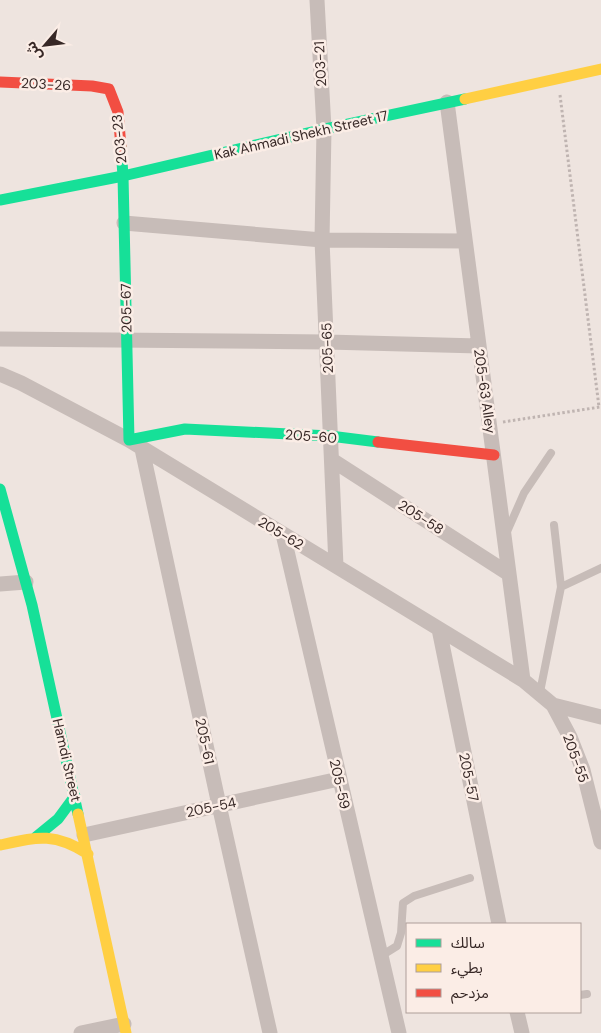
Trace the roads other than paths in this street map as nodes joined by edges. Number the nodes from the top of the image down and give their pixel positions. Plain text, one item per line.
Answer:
1 (316, 0) edge
2 (601, 69) edge
3 (0, 82) edge
4 (92, 86) joint
5 (447, 102) junction
6 (324, 129) junction
7 (123, 176) junction
8 (0, 200) edge
9 (124, 223) junction
10 (322, 240) junction
11 (465, 241) junction
12 (0, 339) edge
13 (127, 341) junction
14 (327, 342) junction
15 (479, 346) junction
16 (0, 374) edge
17 (330, 436) junction
18 (129, 440) junction
19 (142, 449) junction
20 (551, 453) dead end
21 (494, 455) junction
22 (332, 460) junction
23 (0, 489) edge
24 (554, 525) dead end
25 (283, 534) junction
26 (504, 536) junction
27 (336, 566) junction
28 (601, 568) edge
29 (509, 574) junction
30 (26, 582) junction
31 (0, 584) edge
32 (561, 587) junction
33 (439, 629) junction
34 (523, 680) junction
35 (540, 692) junction
36 (553, 706) junction
37 (601, 717) edge
38 (339, 779) junction
39 (75, 796) junction
40 (219, 805) junction
41 (84, 835) junction
42 (36, 837) junction
43 (601, 842) edge
44 (0, 845) edge
45 (88, 854) junction
46 (470, 878) dead end
47 (500, 923) edge
48 (382, 956) junction
49 (517, 1013) edge
50 (125, 1028) edge
51 (81, 1033) edge
52 (270, 1033) edge
53 (399, 1033) edge
54 (522, 1033) edge

1 - 6 street, 203-21
2 - 5 main road, Kak Ahmadi Shekh Street 17
3 - 4 main road, 203-26
4 - 7 main road, 203-23
5 - 6 main road, Kak Ahmadi Shekh Street 17
5 - 11 street, 205-63 Alley
6 - 7 main road, Kak Ahmadi Shekh Street 17
6 - 10 street, 205-65
7 - 8 main road, Kak Ahmadi Shekh Street 17
7 - 9 main road, 205-67
9 - 10 street
9 - 13 main road, 205-67
10 - 11 street
10 - 14 street, 205-65
11 - 15 street, 205-63 Alley
12 - 13 street
13 - 14 street
13 - 18 main road, 205-67
14 - 15 street
14 - 17 street, 205-65
15 - 21 street, 205-63 Alley
16 - 18 street, 205-62
17 - 18 main road, 205-60
17 - 21 main road, 205-60
17 - 22 street, 205-65
18 - 19 street, 205-62
19 - 25 street, 205-62
19 - 40 street, 205-61
20 - 26 lane
21 - 26 street, 205-63 Alley
22 - 27 street, 205-65
22 - 29 street, 205-58
23 - 30 main road, Hamdi Street
24 - 32 lane
25 - 27 street, 205-62
25 - 38 street, 205-59
26 - 29 street, 205-63 Alley
27 - 33 street, 205-62
28 - 32 lane
29 - 34 street, 205-63 Alley
30 - 31 street
30 - 39 main road, Hamdi Street
32 - 35 lane
33 - 34 street, 205-62
33 - 47 street, 205-57
34 - 35 street, 205-62
35 - 36 street, 205-62
36 - 37 street
36 - 43 street, 205-55
38 - 40 street, 205-54
38 - 48 street, 205-59
39 - 41 main road, Hamdi Street
39 - 42 main road
40 - 41 street, 205-54
40 - 52 street, 205-61
41 - 45 main road, Hamdi Street
42 - 44 main road
42 - 45 main road
45 - 50 main road, Hamdi Street
46 - 48 lane
48 - 53 street, 205-59
49 - 54 street
50 - 51 street

